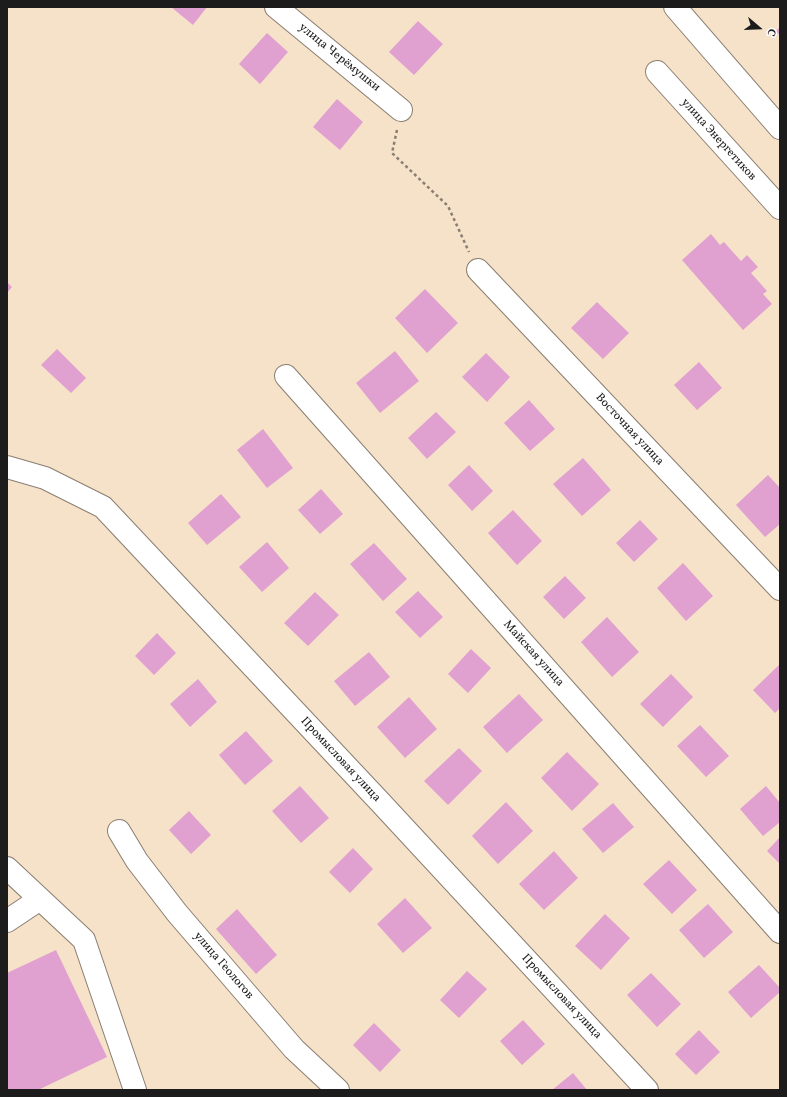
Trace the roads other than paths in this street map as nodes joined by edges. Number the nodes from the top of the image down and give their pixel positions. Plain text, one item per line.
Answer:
1 (276, 7) edge
2 (675, 7) edge
3 (657, 72) dead end
4 (401, 110) road end
5 (780, 128) edge
6 (780, 208) edge
7 (478, 270) road end
8 (286, 376) dead end
9 (7, 467) edge
10 (780, 589) edge
11 (119, 831) dead end
12 (7, 868) edge
13 (40, 899) junction
14 (7, 921) edge
15 (780, 932) edge
16 (135, 1090) edge
17 (338, 1090) edge
18 (647, 1090) edge

1 - 4 street, улица Черёмушки
2 - 5 street
3 - 6 street, улица Энергетиков
7 - 10 street, Восточная улица
8 - 15 street, Майская улица
9 - 18 street, Промысловая улица
11 - 17 street, улица Геологов
12 - 13 street
13 - 14 street
13 - 16 street

